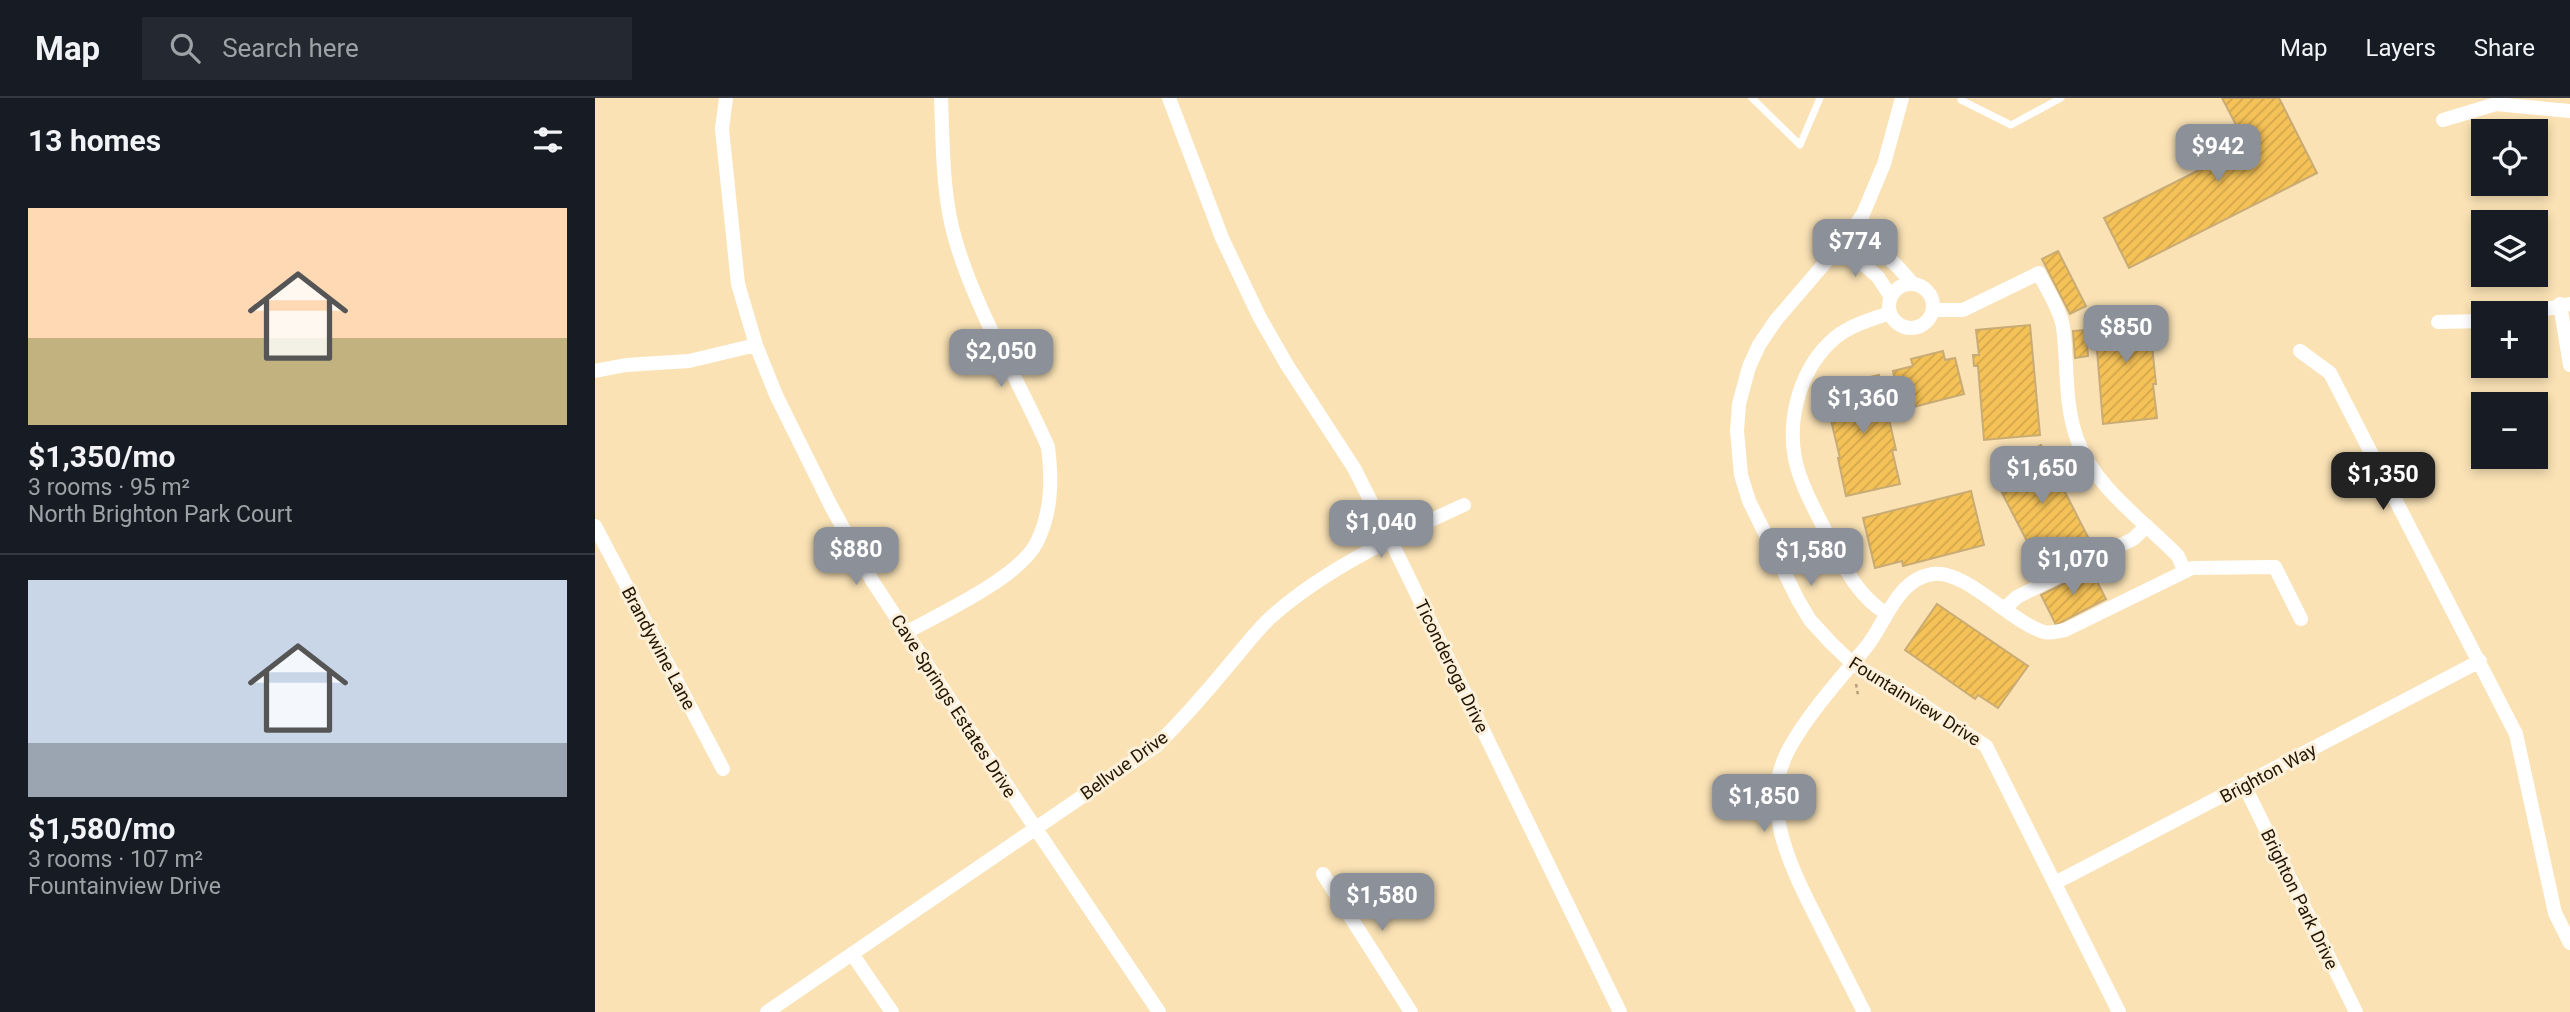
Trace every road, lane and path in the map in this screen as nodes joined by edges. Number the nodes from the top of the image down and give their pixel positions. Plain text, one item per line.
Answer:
1 (726, 98) edge
2 (941, 98) edge
3 (1169, 98) edge
4 (1752, 98) edge
5 (1820, 98) edge
6 (1902, 98) edge
7 (2061, 98) edge
8 (1961, 100) dead end
9 (2570, 111) edge
10 (2444, 120) dead end
11 (1854, 227) junction
12 (1841, 244) junction
13 (1913, 284) junction
14 (1891, 297) junction
15 (2565, 304) edge
16 (1933, 310) junction
17 (1890, 313) junction
18 (2471, 321) edge
19 (2438, 322) dead end
20 (756, 345) junction
21 (2300, 351) dead end
22 (2570, 365) edge
23 (595, 370) edge
24 (1464, 505) dead end
25 (595, 526) edge
26 (2147, 526) junction
27 (1390, 539) junction
28 (2185, 570) junction
29 (2004, 609) junction
30 (1887, 614) junction
31 (2301, 619) dead end
32 (905, 633) junction
33 (2480, 661) junction
34 (1853, 664) junction
35 (723, 769) dead end
36 (2244, 785) junction
37 (1035, 828) junction
38 (1323, 874) dead end
39 (2055, 883) junction
40 (2570, 943) edge
41 (852, 954) junction
42 (767, 1012) edge
43 (892, 1012) edge
44 (1159, 1012) edge
45 (1411, 1012) edge
46 (1620, 1012) edge
47 (1864, 1012) edge
48 (2119, 1012) edge
49 (2356, 1012) edge

1 - 20 street, Cave Springs Estates Drive
2 - 32 street
3 - 27 street, Ticonderoga Drive
4 - 5 lane
6 - 11 street, Fountainview Drive
7 - 8 lane
9 - 10 street
11 - 12 street, Fountainview Drive
11 - 13 street
12 - 14 street
12 - 34 street, Fountainview Drive
13 - 14 street
13 - 16 street
14 - 17 street
15 - 22 street
16 - 17 street
16 - 26 street
17 - 30 street
18 - 19 street
20 - 23 street
20 - 32 street, Cave Springs Estates Drive
21 - 33 street
24 - 27 street, Bellvue Drive
25 - 35 street, Brandywine Lane
26 - 28 street
26 - 29 street
27 - 37 street, Bellvue Drive
27 - 46 street, Ticonderoga Drive
28 - 29 street
28 - 31 street
29 - 30 street
30 - 34 street
32 - 37 street, Cave Springs Estates Drive
33 - 36 street, Brighton Way
33 - 40 street
34 - 39 street, Fountainview Drive
34 - 47 street
36 - 39 street, Brighton Way
36 - 49 street, Brighton Park Drive
37 - 41 street, Bellvue Drive
37 - 44 street, Cave Springs Estates Drive
38 - 45 street
39 - 48 street, Fountainview Drive
41 - 42 street, Bellvue Drive
41 - 43 street

